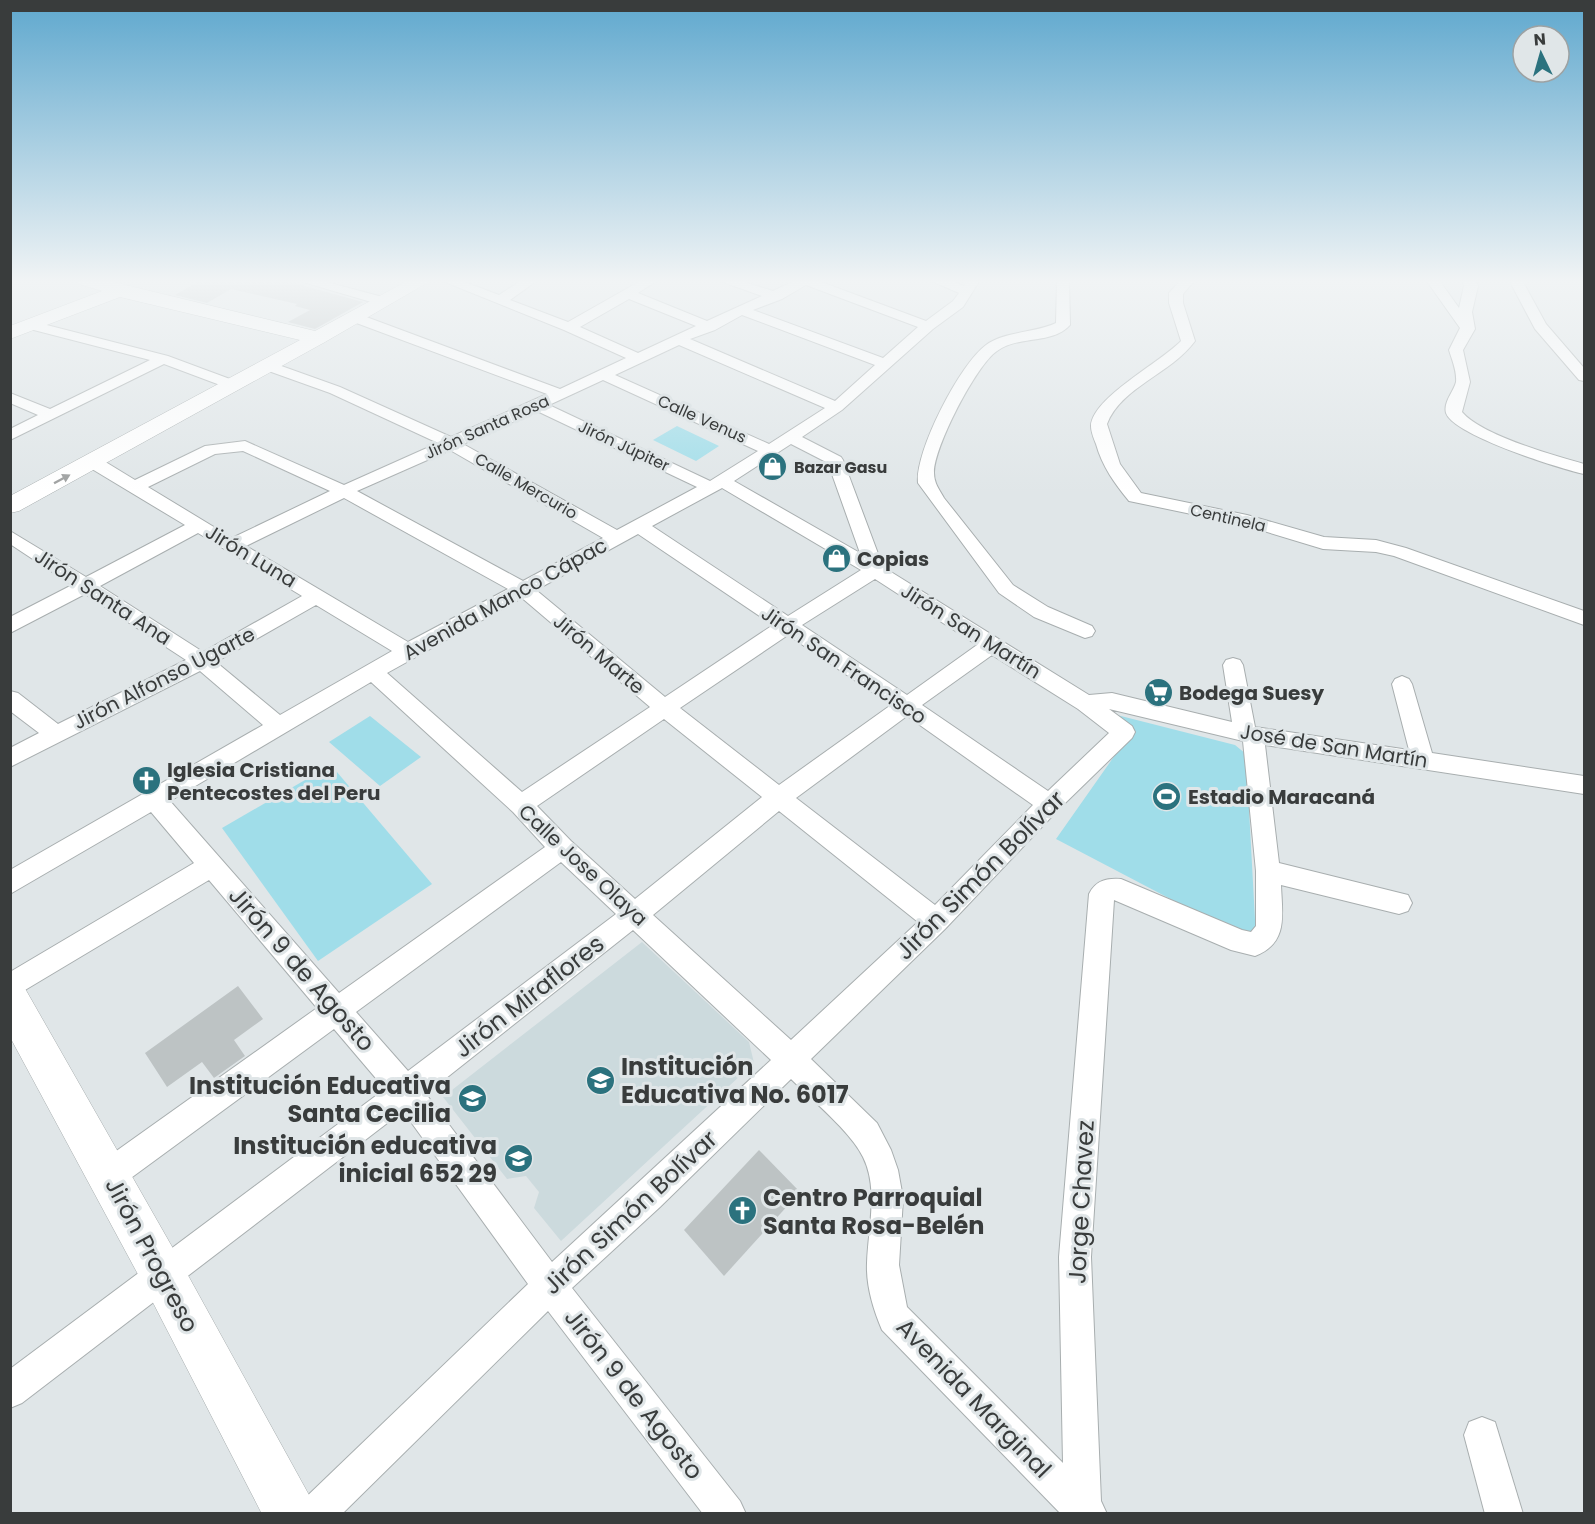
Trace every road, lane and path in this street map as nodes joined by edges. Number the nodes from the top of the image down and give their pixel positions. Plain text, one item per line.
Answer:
1 (133, 351) edge
2 (295, 351) edge
3 (445, 351) edge
4 (622, 351) edge
5 (653, 351) edge
6 (706, 351) edge
7 (850, 351) edge
8 (900, 351) edge
9 (988, 351) edge
10 (1181, 351) edge
11 (1456, 351) edge
12 (1560, 351) edge
13 (637, 358) junction
14 (164, 359) junction
15 (885, 364) junction
16 (268, 366) junction
17 (601, 374) junction
18 (1584, 377) edge
19 (233, 385) junction
20 (560, 394) junction
21 (10, 397) edge
22 (537, 405) junction
23 (837, 407) junction
24 (51, 415) junction
25 (10, 435) edge
26 (790, 436) junction
27 (450, 443) junction
28 (769, 450) junction
29 (93, 462) junction
30 (1584, 469) edge
31 (716, 484) junction
32 (135, 487) junction
33 (344, 491) junction
34 (10, 506) edge
35 (198, 525) junction
36 (639, 526) junction
37 (10, 536) edge
38 (617, 538) junction
39 (232, 545) junction
40 (875, 570) junction
41 (86, 586) junction
42 (522, 588) junction
43 (316, 596) junction
44 (1584, 618) edge
45 (10, 626) edge
46 (785, 626) junction
47 (1085, 631) dead end
48 (991, 645) junction
49 (408, 651) junction
50 (202, 661) junction
51 (1233, 665) dead end
52 (373, 672) junction
53 (1402, 684) dead end
54 (10, 699) edge
55 (1086, 703) junction
56 (908, 706) junction
57 (666, 709) junction
58 (279, 727) junction
59 (1124, 732) joint
60 (55, 734) junction
61 (1249, 734) junction
62 (10, 758) edge
63 (1423, 760) junction
64 (1584, 785) edge
65 (778, 798) junction
66 (156, 800) junction
67 (1048, 804) junction
68 (521, 805) junction
69 (562, 848) junction
70 (212, 865) junction
71 (1268, 871) junction
72 (10, 883) edge
73 (1399, 903) dead end
74 (635, 914) junction
75 (936, 921) junction
76 (10, 987) edge
77 (10, 998) edge
78 (337, 1010) junction
79 (791, 1059) junction
80 (406, 1091) junction
81 (109, 1175) junction
82 (163, 1275) junction
83 (550, 1286) junction
84 (10, 1391) edge
85 (1482, 1435) dead end
86 (1084, 1512) edge
87 (290, 1514) edge
88 (315, 1514) edge
89 (727, 1514) edge
90 (1504, 1514) edge

1 - 14 street
2 - 16 street
3 - 20 street
4 - 13 street
5 - 13 street, Jirón Santa Rosa
6 - 23 street
7 - 15 street
8 - 15 street, Avenida Manco Cápac
9 - 47 street
10 - 44 street, Centinela
11 - 30 street
12 - 18 street
13 - 17 street, Jirón Santa Rosa
14 - 19 street
14 - 24 street
15 - 23 street, Avenida Manco Cápac
16 - 19 street
16 - 27 street, Calle Mercurio
17 - 20 street, Jirón Santa Rosa
17 - 28 street, Calle Venus
19 - 29 street
20 - 22 street, Jirón Santa Rosa
21 - 24 street
22 - 27 street, Jirón Santa Rosa
22 - 31 street, Jirón Júpiter
23 - 26 street, Avenida Manco Cápac
24 - 25 street
26 - 28 street, Avenida Manco Cápac
26 - 40 street
27 - 33 street, Jirón Santa Rosa
27 - 38 street, Calle Mercurio
28 - 31 street, Avenida Manco Cápac
29 - 32 street, Jirón Luna
34 -> 29 street
31 - 36 street, Avenida Manco Cápac
31 - 40 street, Jirón San Martín
32 - 33 street, Jirón Marte
32 - 35 street, Jirón Luna
33 - 39 street, Jirón Santa Rosa
33 - 42 street, Jirón Marte
35 - 39 street, Jirón Luna
35 - 41 street
36 - 38 street, Avenida Manco Cápac
36 - 46 street, Jirón San Francisco
37 - 41 street, Jirón Santa Ana
38 - 42 street, Avenida Manco Cápac
39 - 43 street, Jirón Luna
40 - 46 street
40 - 48 street, Jirón San Martín
41 - 45 street
41 - 50 street, Jirón Santa Ana
42 - 49 street, Avenida Manco Cápac
42 - 57 street, Jirón Marte
43 - 49 street, Jirón Luna
43 - 50 street, Jirón Alfonso Ugarte
46 - 56 street, Jirón San Francisco
46 - 57 street
48 - 55 street, Jirón San Martín
48 - 56 street, Jirón Miraflores
49 - 52 street, Avenida Manco Cápac
50 - 58 street, Jirón Santa Ana
50 - 60 street, Jirón Alfonso Ugarte
51 - 61 street
52 - 58 street, Avenida Manco Cápac
52 - 68 street, Calle Jose Olaya
53 - 63 street
54 - 60 street
55 - 59 street, Jirón San Martín
55 - 61 street, José de San Martín
56 - 65 street, Jirón Miraflores
56 - 67 street, Jirón San Francisco
57 - 65 street, Jirón Marte
57 - 68 street
58 - 66 street, Avenida Manco Cápac
59 - 67 street, Jirón Simón Bolívar
60 - 62 street, Jirón Alfonso Ugarte
61 - 63 street, José de San Martín
61 - 71 street
63 - 64 street, José de San Martín
65 - 74 street, Jirón Miraflores
65 - 75 street, Jirón Marte
66 - 70 street, Jirón 9 de Agosto
66 - 72 street, Avenida Manco Cápac
67 - 75 street, Jirón Simón Bolívar
68 - 69 street, Calle Jose Olaya
69 - 74 street, Calle Jose Olaya
69 - 78 street
70 - 76 street
70 - 78 street, Jirón 9 de Agosto
71 - 73 street
71 - 86 street, Jorge Chavez
74 - 79 street, Calle Jose Olaya
74 - 80 street, Jirón Miraflores
75 - 79 street, Jirón Simón Bolívar
77 - 81 street, Jirón Progreso
78 - 80 street, Jirón 9 de Agosto
78 - 81 street
79 - 83 street, Jirón Simón Bolívar
79 - 86 street, Avenida Marginal
80 - 82 street, Jirón Miraflores
80 - 83 street, Jirón 9 de Agosto
81 - 82 street, Jirón Progreso
82 - 84 street, Jirón Miraflores
82 - 87 street, Jirón Progreso
83 - 88 street, Jirón Simón Bolívar
83 - 89 street, Jirón 9 de Agosto
85 - 90 street

